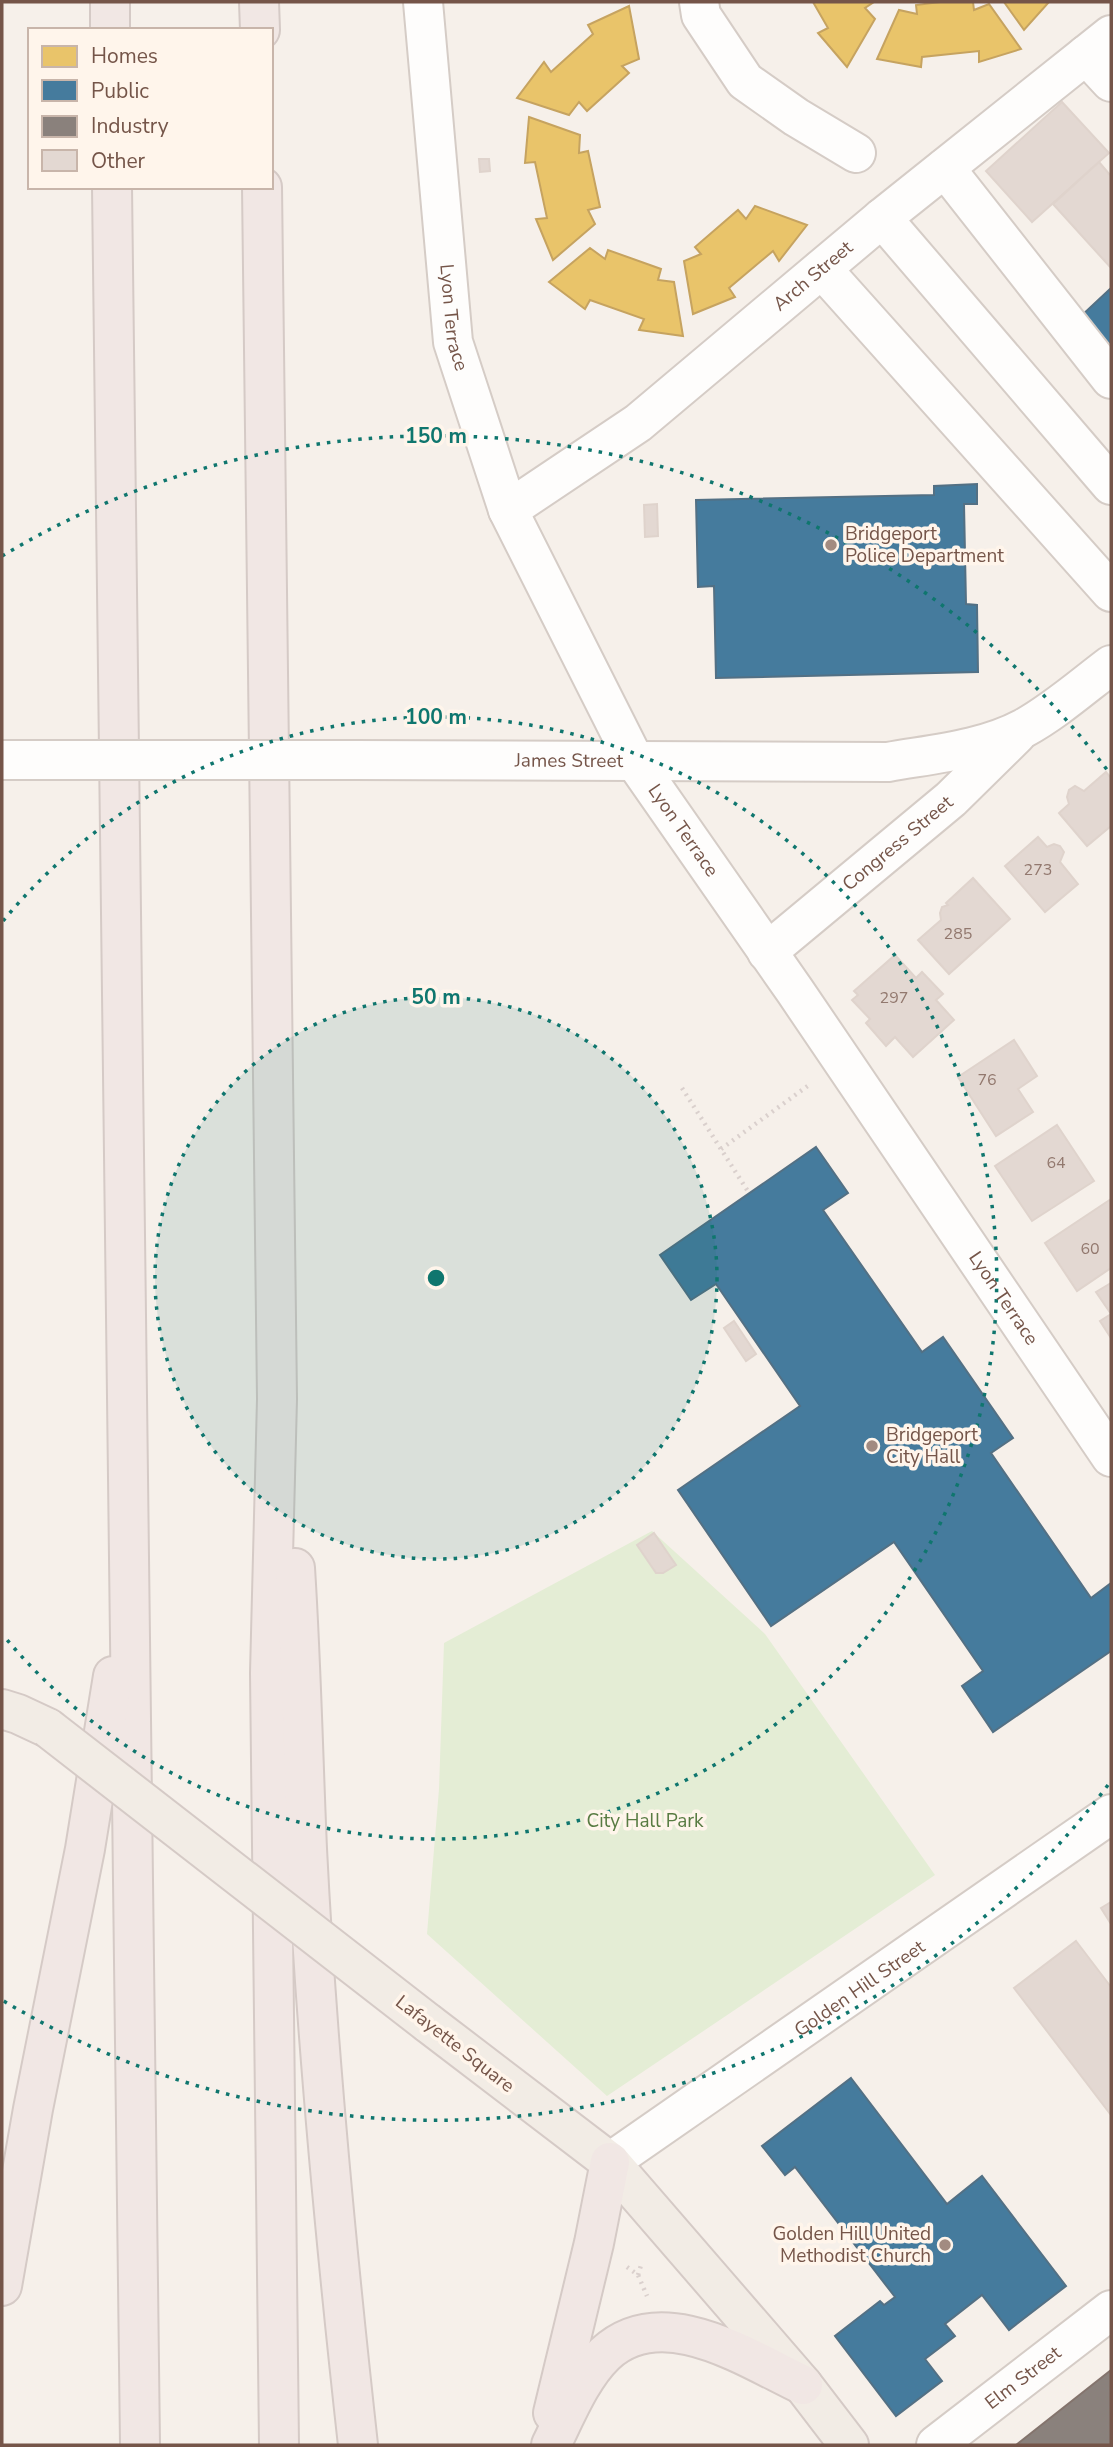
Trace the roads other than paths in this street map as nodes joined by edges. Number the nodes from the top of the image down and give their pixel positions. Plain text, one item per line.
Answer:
1 (110, 2) edge
2 (259, 2) edge
3 (423, 2) edge
4 (699, 2) edge
5 (110, 28) edge
6 (260, 28) edge
7 (1103, 57) edge
8 (856, 153) dead end
9 (945, 168) junction
10 (112, 189) edge
11 (262, 189) edge
12 (882, 218) junction
13 (822, 269) junction
14 (1111, 379) edge
15 (1111, 485) edge
16 (508, 510) junction
17 (1111, 592) edge
18 (1111, 665) edge
19 (1022, 729) junction
20 (15, 760) edge
21 (634, 760) junction
22 (766, 952) junction
23 (276, 1399) junction
24 (1111, 1457) edge
25 (130, 1578) junction
26 (2, 1709) edge
27 (1111, 1814) edge
28 (610, 2162) junction
29 (2, 2286) edge
30 (1111, 2310) edge
31 (803, 2385) junction
32 (140, 2445) edge
33 (279, 2445) edge
34 (358, 2445) edge
35 (546, 2445) edge
36 (551, 2445) edge
37 (849, 2445) edge
38 (936, 2445) edge

1 - 5 highway
2 - 6 highway
3 - 16 street, Lyon Terrace
4 - 8 street
7 - 9 street, Arch Street
9 - 12 street, Arch Street
9 - 14 street
10 - 25 highway
11 - 23 highway
12 - 13 street, Arch Street
12 - 15 street
13 - 16 street, Arch Street
13 - 17 street
16 - 21 street, Lyon Terrace
18 - 19 street, James Street
19 - 21 street, James Street
19 - 22 street, Congress Street
20 - 21 street, James Street, bridge
21 - 22 street, Lyon Terrace
22 - 24 street, Lyon Terrace
23 - 33 highway
23 - 34 highway
25 - 29 highway
25 - 32 highway
26 - 28 main road, Lafayette Square, bridge
27 - 28 street, Golden Hill Street
28 - 31 main road, Lafayette Square
28 - 35 highway
30 - 38 street, Elm Street
31 - 36 highway
31 - 37 main road, Lafayette Square

